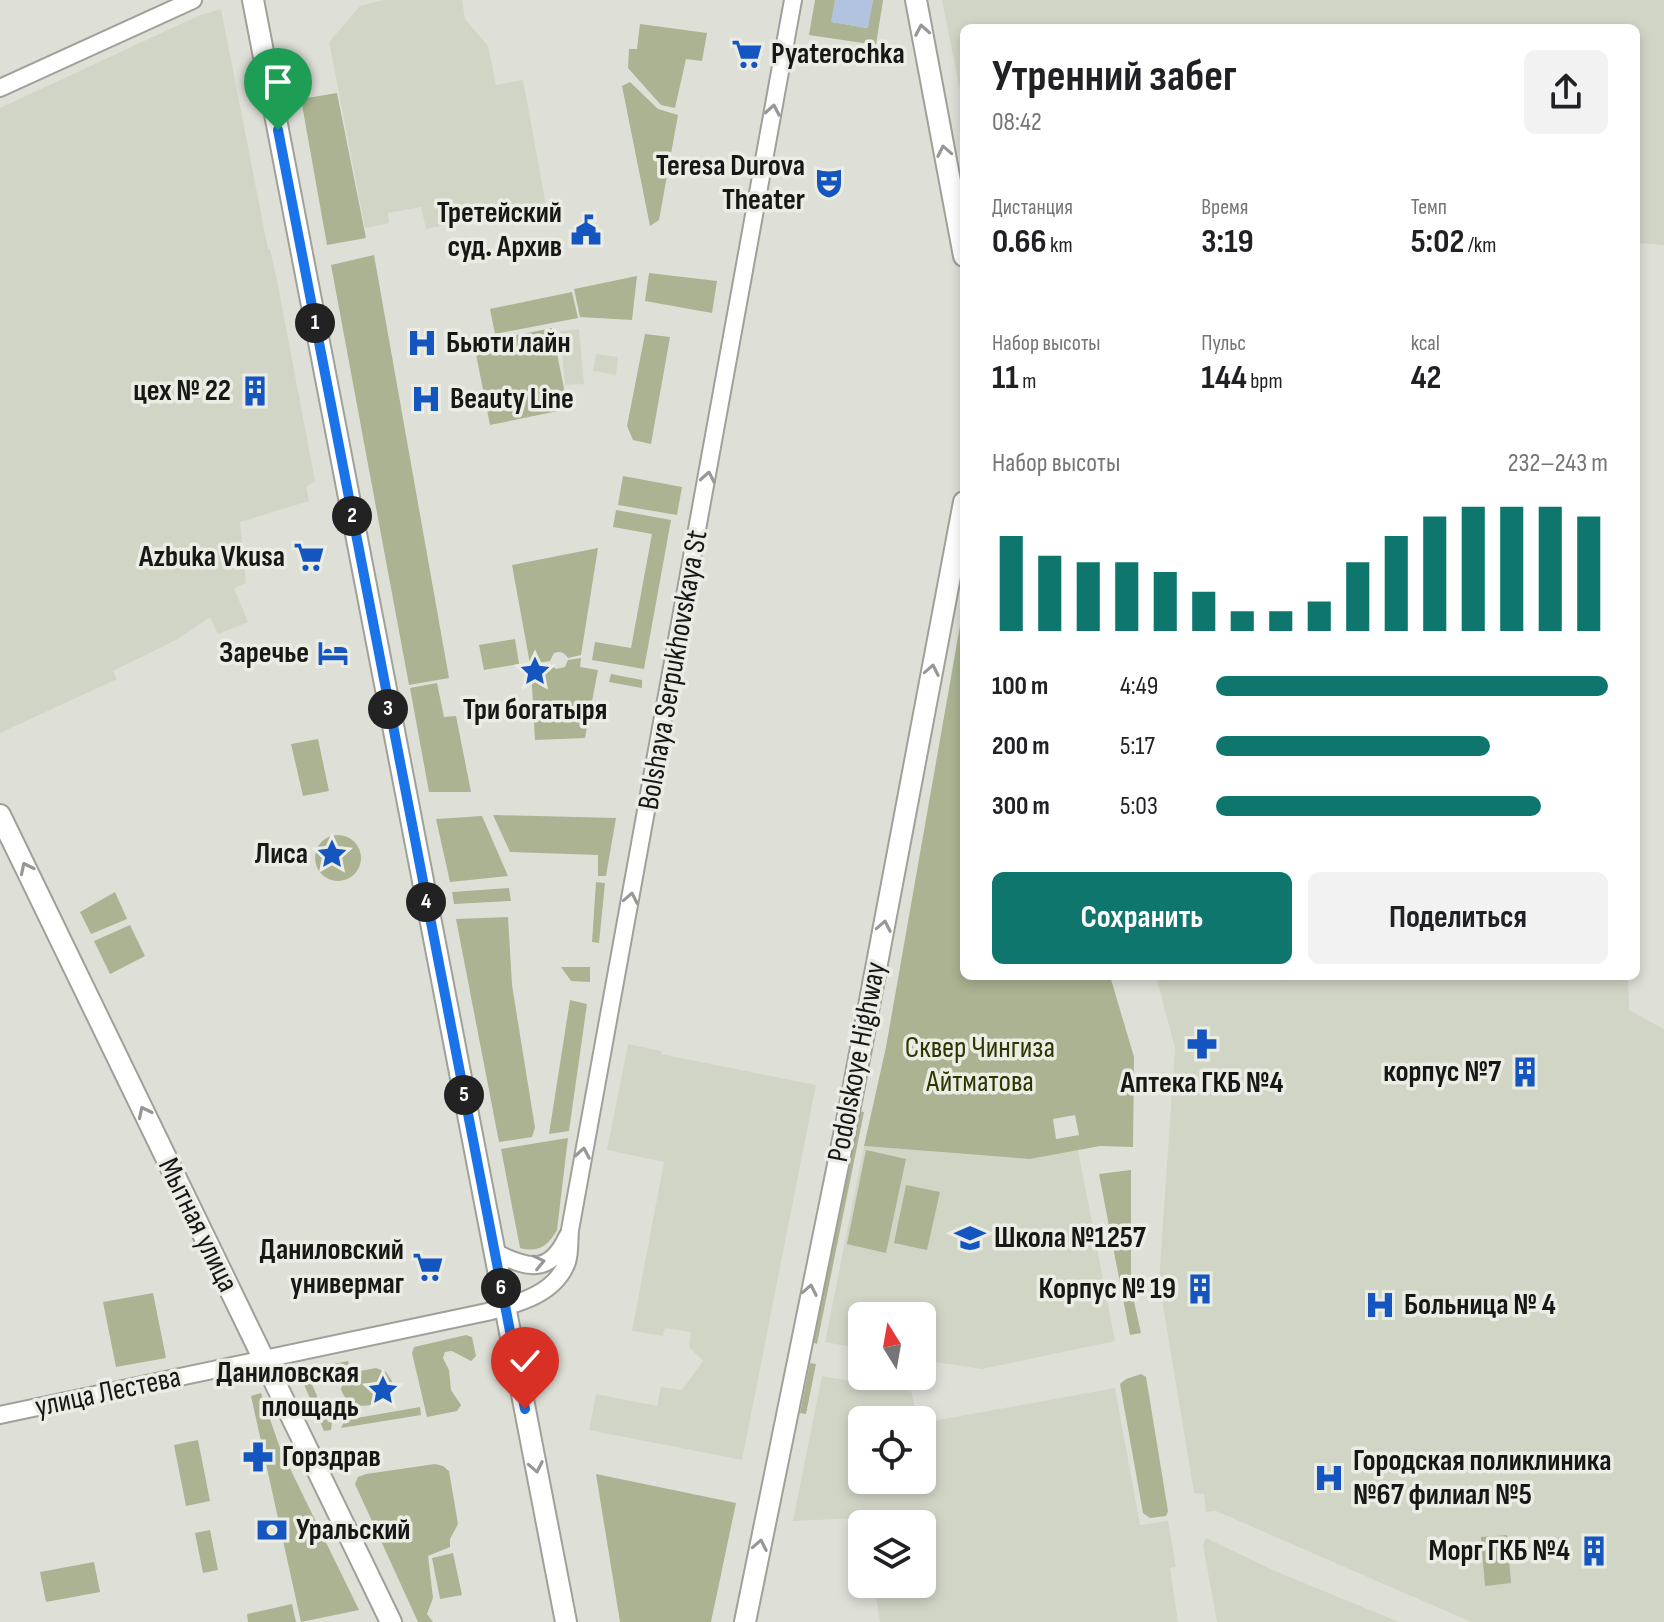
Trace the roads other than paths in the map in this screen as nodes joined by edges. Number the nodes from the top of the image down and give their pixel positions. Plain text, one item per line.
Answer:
1 (193, 0) edge
2 (253, 0) edge
3 (793, 0) edge
4 (916, 0) edge
5 (0, 88) edge
6 (960, 235) edge
7 (960, 523) edge
8 (0, 815) edge
9 (570, 1230) junction
10 (494, 1252) junction
11 (504, 1307) junction
12 (263, 1359) junction
13 (0, 1415) edge
14 (391, 1622) edge
15 (566, 1622) edge
16 (745, 1622) edge

1 - 5 street
2 - 10 main road
9 -> 3 street, Bolshaya Serpukhovskaya St
6 -> 4 main road
16 -> 7 main road, Podolskoye Highway
12 -> 8 main road, Мытная улица
10 -> 9 street
9 - 11 street, Bolshaya Serpukhovskaya St
10 - 11 main road
11 - 12 street, улица Лестева
11 -> 15 main road
12 - 13 street, улица Лестева
12 - 14 main road, Мытная улица

